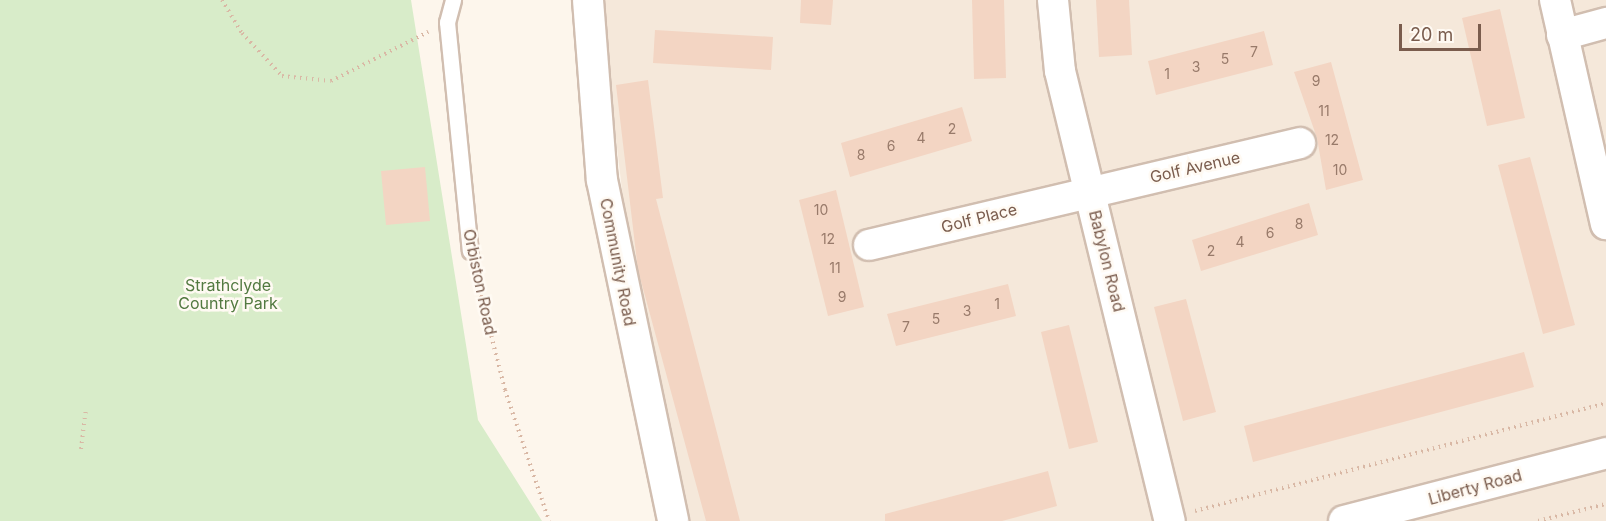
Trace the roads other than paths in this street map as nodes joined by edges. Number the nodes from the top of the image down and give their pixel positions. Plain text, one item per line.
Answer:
1 (453, 0) edge
2 (588, 0) edge
3 (1053, 0) edge
4 (1555, 0) edge
5 (1606, 22) edge
6 (1562, 35) junction
7 (1300, 142) dead end
8 (1090, 191) junction
9 (1606, 224) edge
10 (869, 245) dead end
11 (470, 251) road end
12 (1606, 453) edge
13 (1169, 519) edge
14 (673, 521) edge
15 (1344, 521) edge

1 - 11 lane, Orbiston Road
2 - 14 street, Community Road
3 - 8 street, Babylon Road
4 - 6 street
5 - 6 street
6 - 9 street
7 - 8 street, Golf Avenue
8 - 10 street, Golf Place
8 - 13 street, Babylon Road
12 - 15 street, Liberty Road

